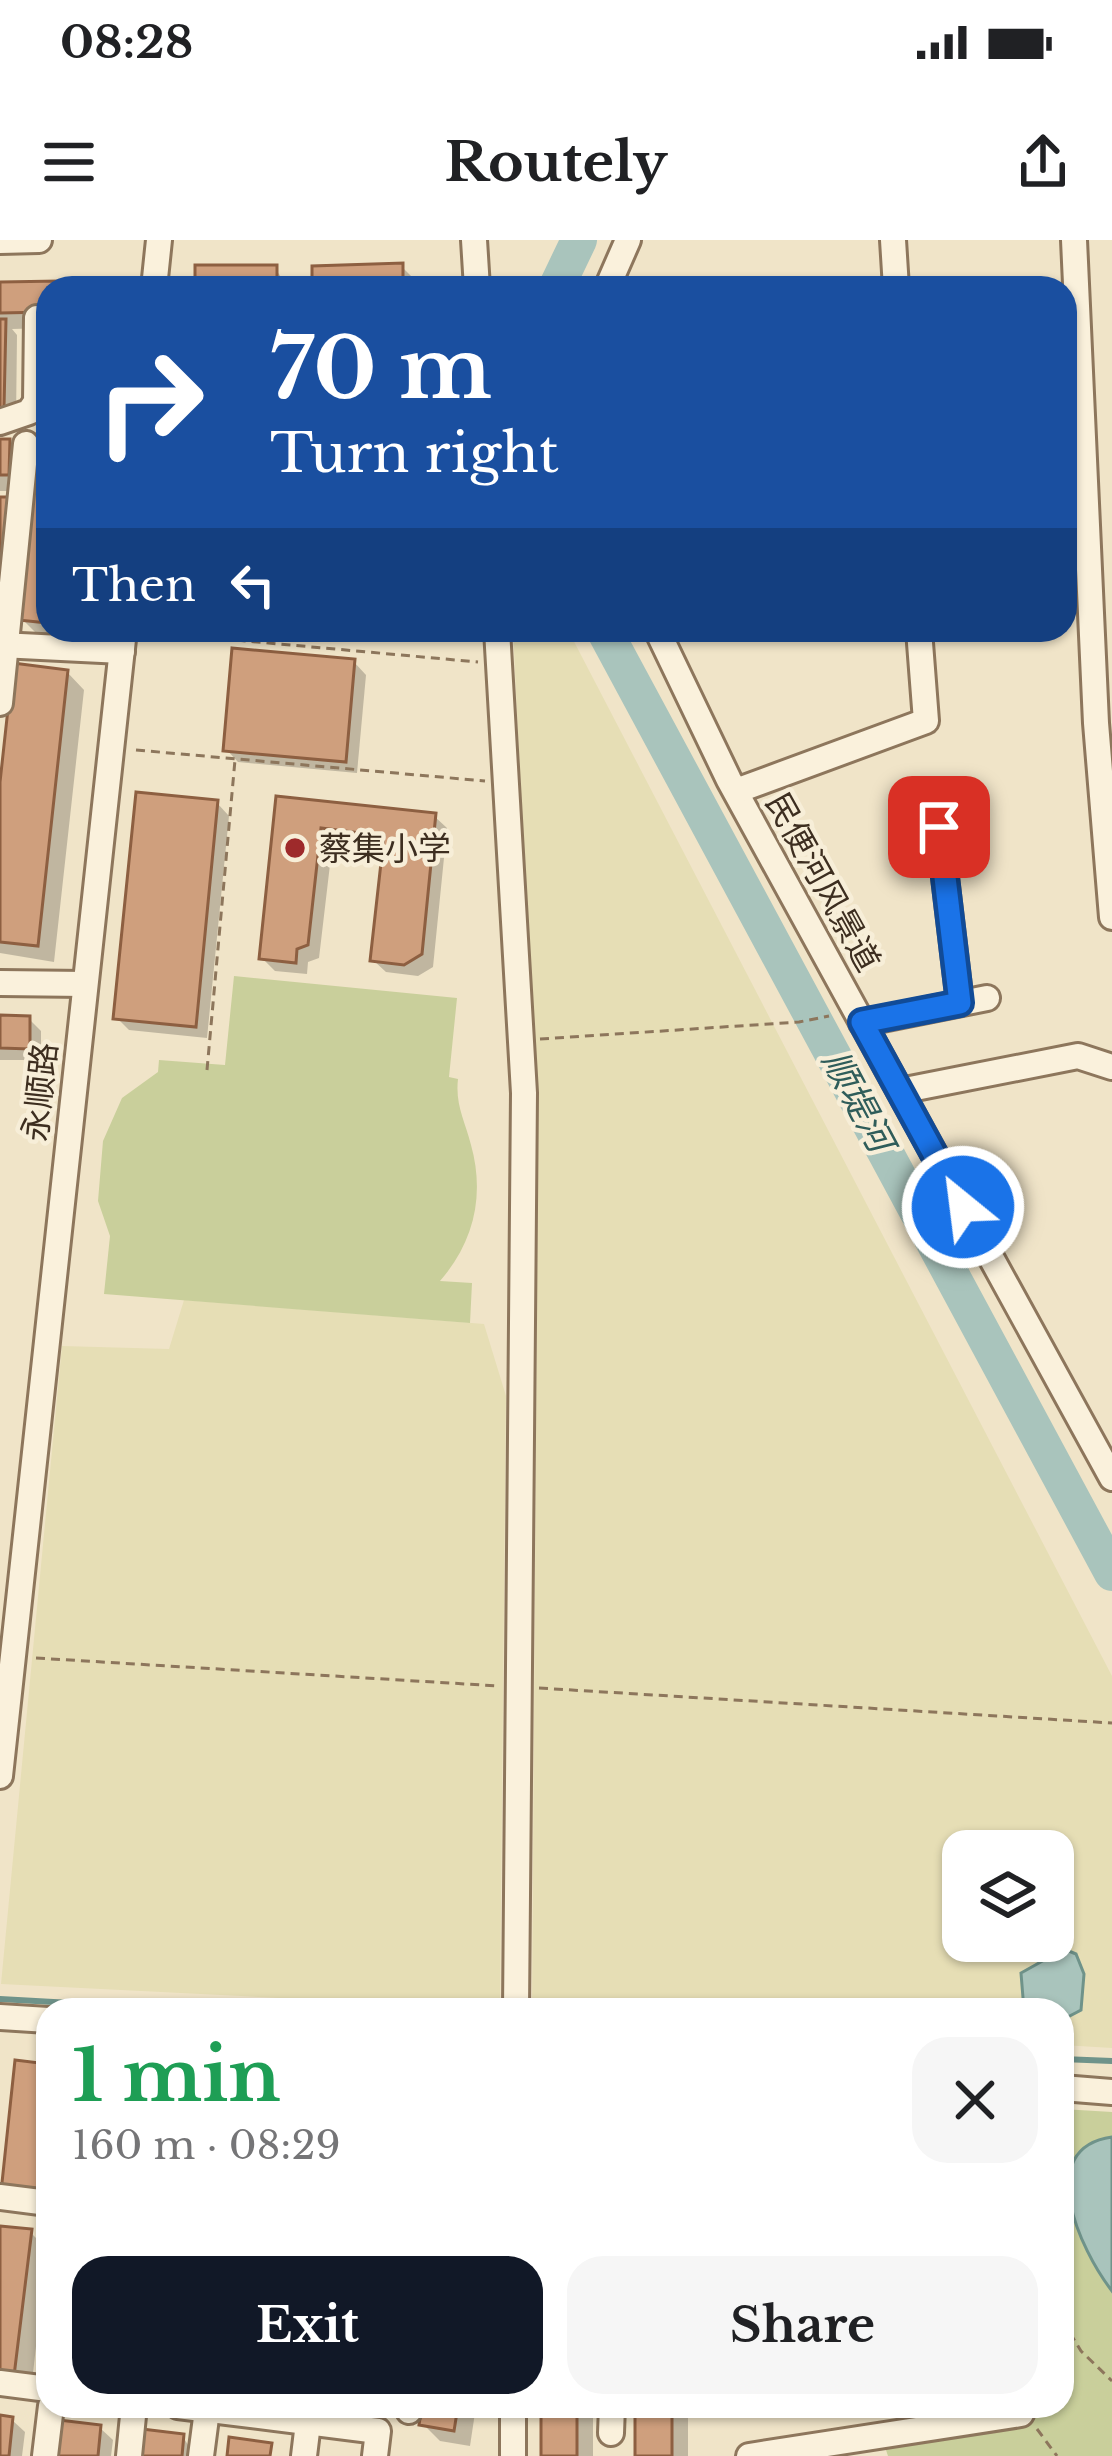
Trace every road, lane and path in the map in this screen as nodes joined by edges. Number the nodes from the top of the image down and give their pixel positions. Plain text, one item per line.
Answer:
1 (39, 240) edge
2 (159, 240) edge
3 (474, 240) edge
4 (628, 240) edge
5 (892, 240) edge
6 (1074, 240) edge
7 (0, 241) edge
8 (155, 276) edge
9 (476, 276) edge
10 (612, 276) edge
11 (895, 276) edge
12 (1076, 276) edge
13 (1077, 306) edge
14 (36, 360) edge
15 (0, 422) edge
16 (26, 444) dead end
17 (48, 642) edge
18 (123, 642) edge
19 (193, 642) edge
20 (497, 642) edge
21 (663, 642) edge
22 (920, 642) edge
23 (3, 645) edge
24 (499, 664) junction
25 (0, 703) edge
26 (111, 748) junction
27 (236, 759) junction
28 (504, 782) junction
29 (736, 791) junction
30 (939, 827) dead end
31 (1112, 917) edge
32 (0, 983) edge
33 (85, 984) junction
34 (987, 998) dead end
35 (960, 1003) junction
36 (852, 1017) junction
37 (520, 1040) junction
38 (1112, 1067) edge
39 (207, 1070) dead end
40 (900, 1091) junction
41 (1112, 1478) edge
42 (13, 1656) junction
43 (519, 1687) junction
44 (1112, 1723) edge
45 (0, 1776) edge
46 (516, 1998) edge
47 (0, 2017) edge
48 (36, 2019) edge
49 (1074, 2089) edge
50 (1112, 2092) edge
51 (0, 2197) edge
52 (36, 2202) edge
53 (1074, 2340) edge
54 (1112, 2381) edge
55 (0, 2383) edge
56 (36, 2388) edge
57 (50, 2418) edge
58 (133, 2418) edge
59 (206, 2418) edge
60 (274, 2418) edge
61 (513, 2418) edge
62 (612, 2418) edge
63 (972, 2418) edge
64 (1026, 2418) edge
65 (308, 2422) junction
66 (611, 2433) dead end
67 (45, 2456) edge
68 (129, 2456) edge
69 (201, 2456) edge
70 (304, 2456) edge
71 (375, 2456) edge
72 (513, 2456) edge
73 (749, 2456) edge
74 (1057, 2456) edge

1 - 7 street
2 - 8 street
3 - 9 street
4 - 10 street
5 - 11 street
6 - 12 street
13 - 31 street
14 - 15 street
16 - 23 street
17 - 23 street
18 - 26 street, 永顺路
19 - 24 path
20 - 24 street
21 - 29 street, 民便河风景道
22 - 29 street
23 - 25 street
24 - 28 street
26 - 27 path
26 - 33 street, 永顺路
27 - 28 path
27 - 39 path
28 - 37 street
29 - 36 street, 民便河风景道
30 - 35 street
32 - 33 street
33 - 42 street, 永顺路
34 - 35 street
35 - 36 street
36 - 37 path
36 - 40 street, 民便河风景道
37 - 43 street
38 - 40 street
40 - 41 street, 民便河风景道
42 - 43 path
42 - 45 street, 永顺路
43 - 44 path
43 - 46 street
47 - 48 street
49 - 50 street
51 - 52 street
53 - 54 path
55 - 56 street
57 - 67 street
58 - 68 street
59 - 69 street
60 - 65 street
61 - 72 street
62 - 66 street
63 - 73 street
64 - 74 path
65 - 70 street
65 - 71 street

